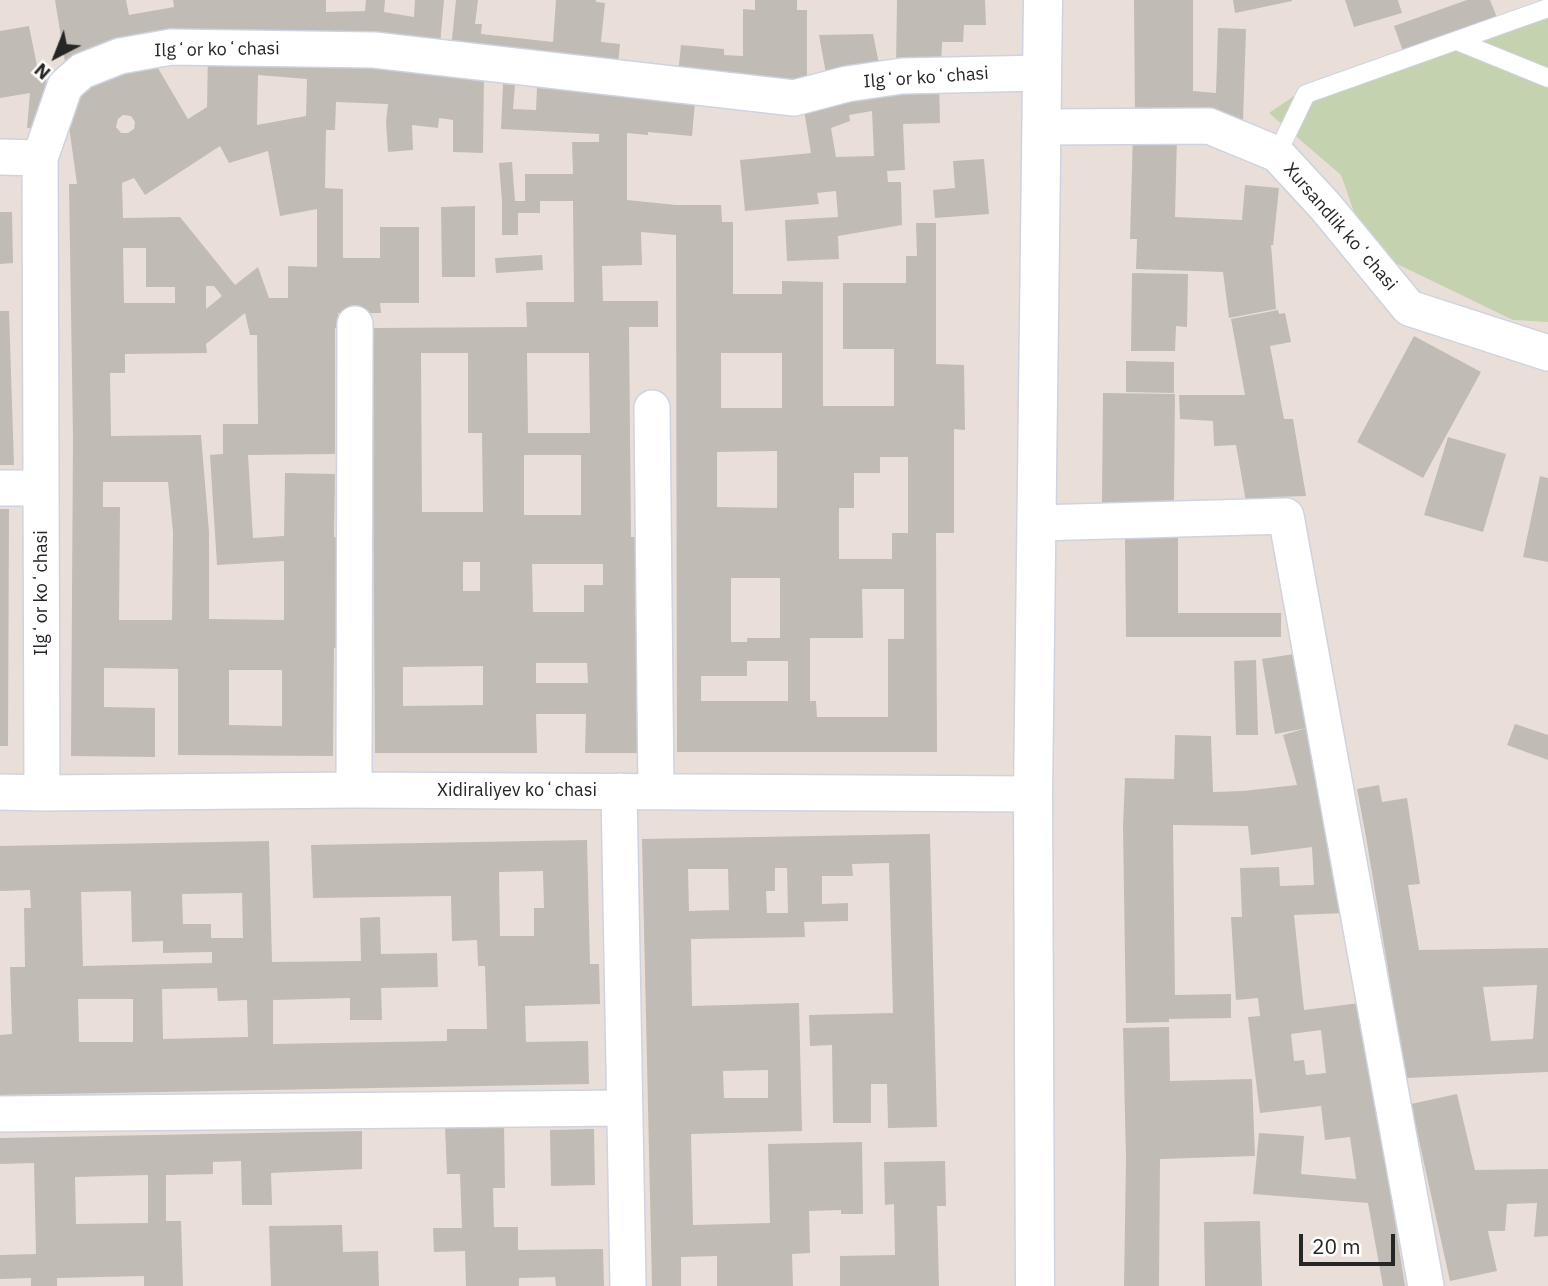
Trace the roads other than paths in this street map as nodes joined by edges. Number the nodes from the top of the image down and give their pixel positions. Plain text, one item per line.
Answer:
1 (1043, 0) edge
2 (1548, 8) edge
3 (1457, 41) junction
4 (1042, 73) junction
5 (1548, 78) edge
6 (1042, 127) junction
7 (1277, 154) junction
8 (0, 157) edge
9 (40, 158) junction
10 (355, 324) dead end
11 (1548, 353) edge
12 (652, 408) dead end
13 (0, 488) edge
14 (41, 488) junction
15 (1037, 523) junction
16 (354, 790) junction
17 (619, 791) junction
18 (0, 792) edge
19 (656, 792) junction
20 (42, 793) junction
21 (1033, 794) junction
22 (624, 1108) junction
23 (0, 1114) edge
24 (628, 1286) edge
25 (1035, 1286) edge
26 (1426, 1286) edge

1 - 4 main road
2 - 3 lane
3 - 5 lane
3 - 7 lane
4 - 6 main road
4 - 9 street, Ilgʻor koʻchasi
6 - 7 street, Xursandlik koʻchasi
6 - 15 main road
7 - 11 street, Xursandlik koʻchasi
8 - 9 street
9 - 14 street, Ilgʻor koʻchasi
10 - 16 street
12 - 19 street
13 - 14 street
14 - 20 street, Ilgʻor koʻchasi
15 - 21 main road
15 - 26 street
16 - 17 street, Xidiraliyev koʻchasi
16 - 20 street, Xidiraliyev koʻchasi
17 - 19 street, Xidiraliyev koʻchasi
17 - 22 street
18 - 20 street, Xidiraliyev koʻchasi
19 - 21 street, Xidiraliyev koʻchasi
21 - 25 main road
22 - 23 street
22 - 24 street

